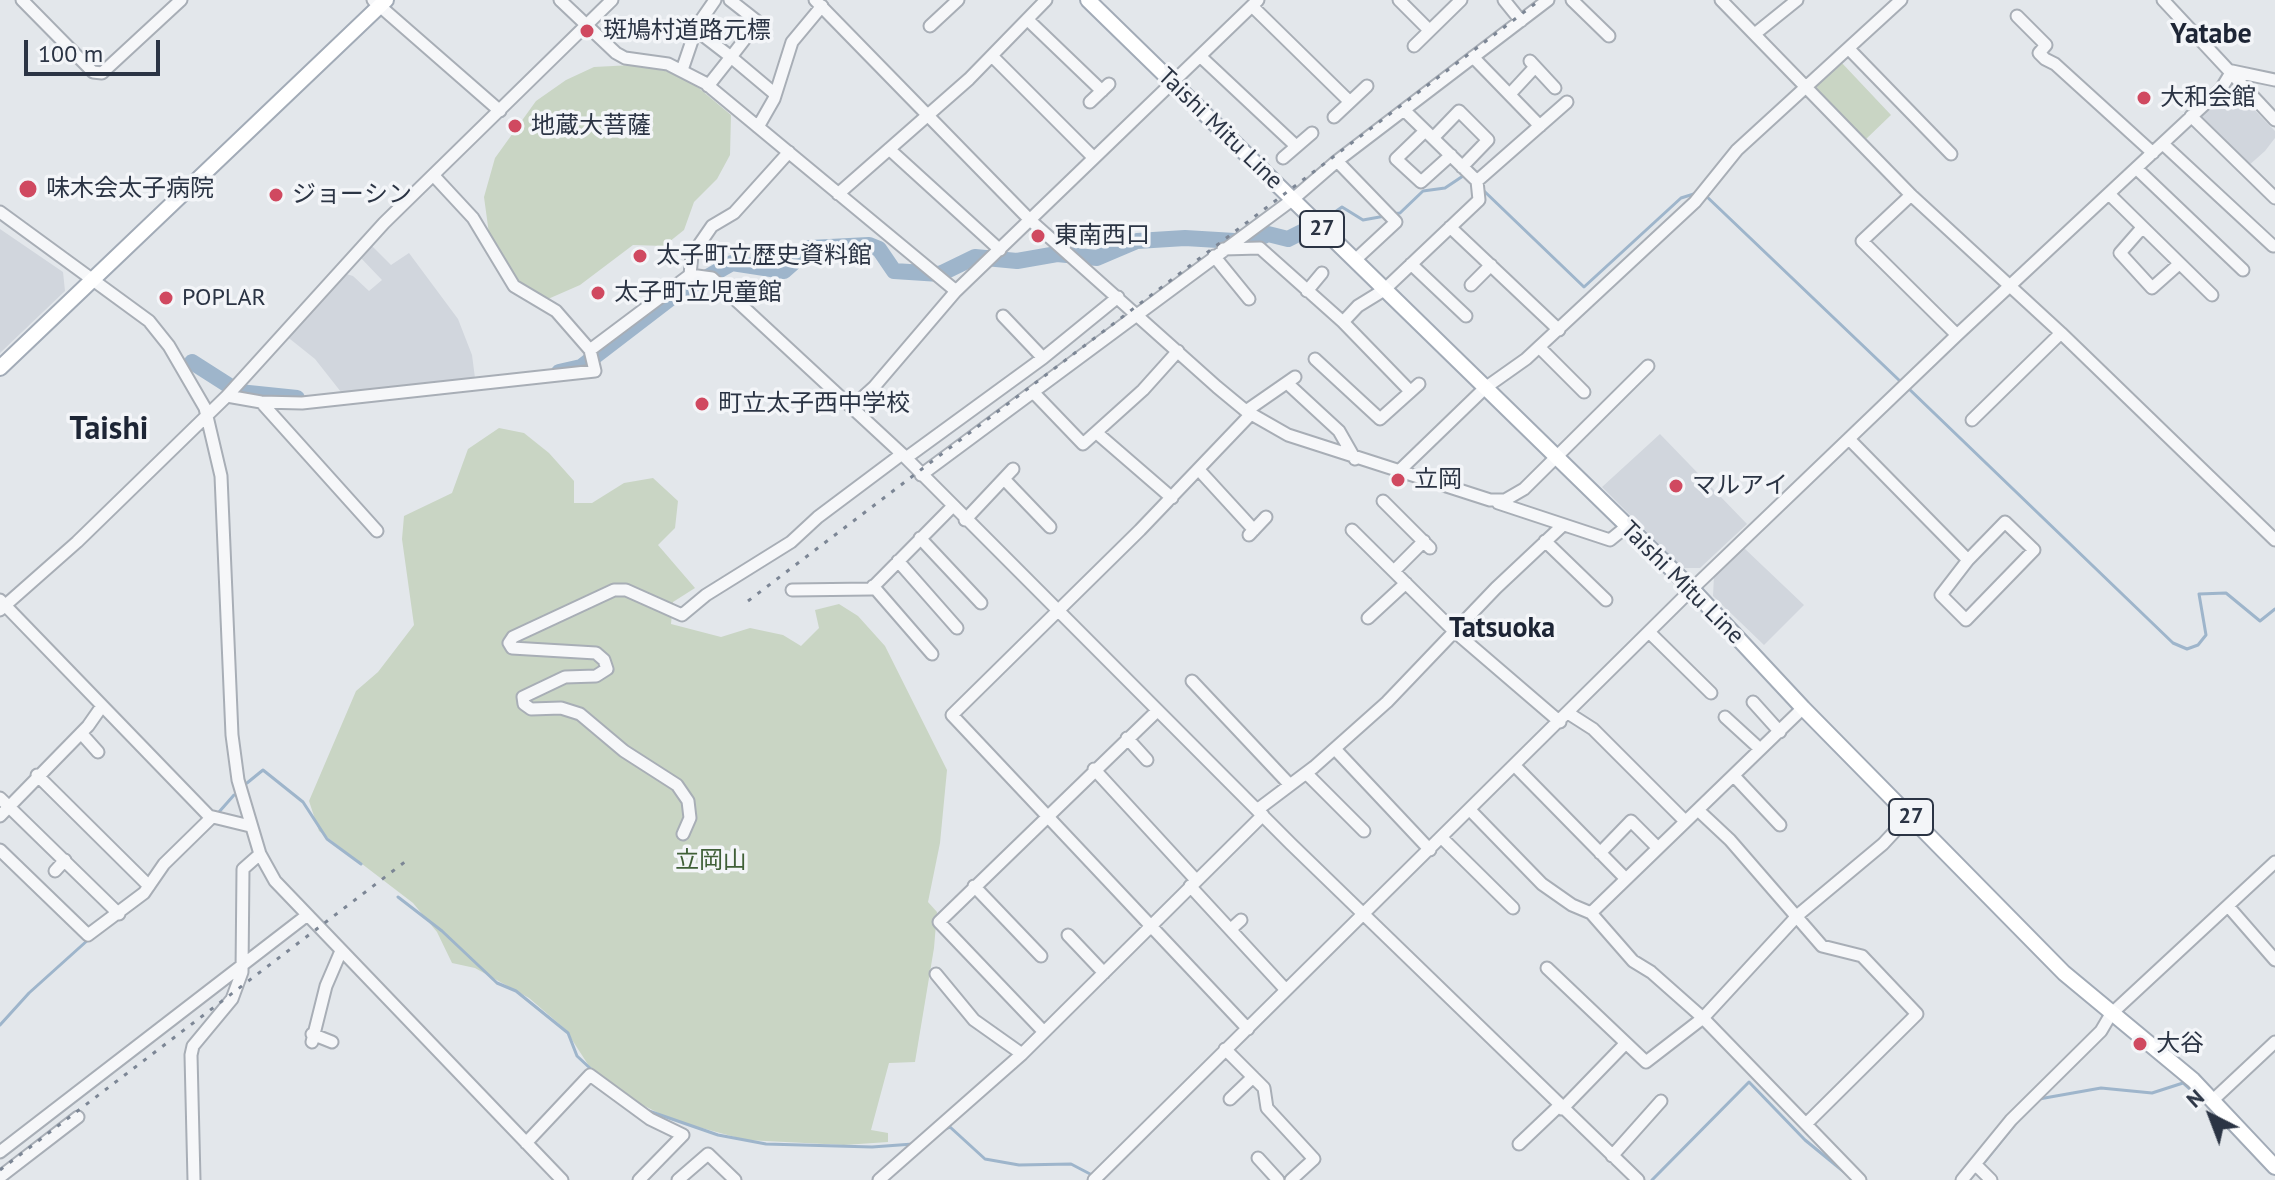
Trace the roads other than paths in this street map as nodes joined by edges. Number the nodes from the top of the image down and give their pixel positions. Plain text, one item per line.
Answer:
1 (22, 0) edge
2 (181, 0) edge
3 (560, 0) edge
4 (612, 0) edge
5 (715, 0) edge
6 (730, 0) edge
7 (834, 0) edge
8 (958, 0) edge
9 (1046, 0) edge
10 (1088, 0) edge
11 (1399, 0) edge
12 (1461, 0) edge
13 (1504, 0) edge
14 (1548, 0) edge
15 (1572, 0) edge
16 (1721, 0) edge
17 (1797, 0) edge
18 (2163, 0) edge
19 (380, 2) edge
20 (1255, 3) edge
21 (1892, 3) edge
22 (820, 5) edge
23 (2017, 16) dead end
24 (1028, 20) junction
25 (1521, 21) junction
26 (587, 23) junction
27 (930, 26) dead end
28 (696, 30) junction
29 (1429, 30) junction
30 (1756, 33) junction
31 (1609, 36) dead end
32 (1414, 46) dead end
33 (1849, 49) junction
34 (731, 57) junction
35 (993, 57) junction
36 (1201, 57) junction
37 (1473, 57) junction
38 (682, 70) junction
39 (2232, 71) junction
40 (2275, 80) edge
41 (1173, 84) junction
42 (708, 86) junction
43 (1367, 86) dead end
44 (1809, 86) junction
45 (1555, 88) dead end
46 (775, 94) junction
47 (1510, 94) junction
48 (1090, 102) dead end
49 (1350, 102) junction
50 (1567, 102) dead end
51 (500, 111) junction
52 (1405, 111) junction
53 (926, 115) junction
54 (2191, 116) junction
55 (1334, 117) dead end
56 (2275, 120) edge
57 (1540, 126) junction
58 (758, 127) junction
59 (1312, 133) dead end
60 (1429, 134) junction
61 (2163, 144) junction
62 (1296, 146) junction
63 (889, 149) junction
64 (789, 152) junction
65 (2153, 153) junction
66 (1951, 154) dead end
67 (1451, 155) junction
68 (1092, 156) junction
69 (1283, 158) dead end
70 (1337, 161) junction
71 (1462, 167) junction
72 (2137, 169) junction
73 (434, 176) junction
74 (1477, 181) junction
75 (838, 194) junction
76 (2109, 194) junction
77 (1911, 195) junction
78 (2275, 198) edge
79 (1292, 200) junction
80 (0, 212) edge
81 (1030, 220) junction
82 (1450, 227) junction
83 (2141, 229) junction
84 (2273, 246) edge
85 (1000, 250) junction
86 (1218, 252) junction
87 (1355, 260) junction
88 (1411, 264) junction
89 (2179, 264) junction
90 (1491, 265) junction
91 (2243, 270) dead end
92 (1322, 273) dead end
93 (690, 275) junction
94 (93, 279) junction
95 (1478, 284) dead end
96 (2010, 287) junction
97 (1384, 290) junction
98 (956, 291) junction
99 (1307, 291) junction
100 (2212, 295) dead end
101 (1118, 297) junction
102 (1249, 299) dead end
103 (1138, 315) junction
104 (1003, 316) dead end
105 (1466, 316) dead end
106 (1343, 322) junction
107 (1559, 330) junction
108 (2061, 333) junction
109 (1957, 335) junction
110 (1539, 347) junction
111 (590, 350) junction
112 (1178, 351) junction
113 (1043, 358) junction
114 (1315, 359) dead end
115 (1648, 366) dead end
116 (0, 368) edge
117 (1485, 388) junction
118 (232, 392) junction
119 (1584, 392) dead end
120 (1034, 393) junction
121 (261, 402) junction
122 (852, 407) junction
123 (1248, 412) junction
124 (207, 415) junction
125 (1972, 420) dead end
126 (1098, 434) junction
127 (1849, 439) junction
128 (904, 456) junction
129 (1355, 459) junction
130 (1555, 459) junction
131 (1013, 469) dead end
132 (1199, 470) junction
133 (1398, 472) junction
134 (921, 475) junction
135 (1004, 479) junction
136 (1172, 498) junction
137 (1490, 500) junction
138 (1383, 501) dead end
139 (952, 507) junction
140 (1266, 517) dead end
141 (965, 520) junction
142 (1562, 526) junction
143 (1050, 527) dead end
144 (1626, 527) junction
145 (1352, 530) dead end
146 (377, 531) dead end
147 (920, 538) junction
148 (2275, 540) edge
149 (1545, 541) junction
150 (1968, 560) junction
151 (898, 561) junction
152 (1394, 571) junction
153 (1406, 583) junction
154 (873, 586) junction
155 (1692, 589) junction
156 (792, 590) dead end
157 (1606, 600) dead end
158 (981, 603) dead end
159 (2, 605) edge
160 (1056, 611) junction
161 (1368, 618) dead end
162 (952, 626) dead end
163 (1454, 631) junction
164 (1650, 633) junction
165 (932, 654) dead end
166 (1192, 681) dead end
167 (1711, 693) dead end
168 (1753, 702) dead end
169 (102, 706) junction
170 (1803, 708) junction
171 (1157, 711) junction
172 (1725, 717) dead end
173 (1564, 718) junction
174 (1780, 732) junction
175 (81, 733) junction
176 (1127, 738) junction
177 (1335, 749) junction
178 (1760, 749) junction
179 (98, 752) dead end
180 (1147, 760) dead end
181 (1515, 766) junction
182 (1094, 769) junction
183 (1306, 773) junction
184 (37, 775) junction
185 (1734, 776) junction
186 (1290, 785) junction
187 (4, 802) edge
188 (1470, 810) junction
189 (1699, 811) junction
190 (1260, 813) junction
191 (1048, 815) junction
192 (0, 816) edge
193 (1909, 816) junction
194 (211, 818) junction
195 (1685, 821) junction
196 (1780, 825) dead end
197 (250, 826) junction
198 (1364, 831) dead end
199 (683, 834) dead end
200 (1442, 838) junction
201 (1658, 848) junction
202 (0, 850) edge
203 (1430, 850) junction
204 (1600, 853) junction
205 (260, 854) junction
206 (65, 860) junction
207 (2275, 862) edge
208 (55, 871) dead end
209 (1626, 879) junction
210 (1193, 883) junction
211 (149, 886) junction
212 (974, 886) junction
213 (2228, 906) junction
214 (1513, 908) dead end
215 (1591, 913) junction
216 (119, 914) junction
217 (1364, 914) junction
218 (1798, 915) junction
219 (306, 916) junction
220 (1241, 920) dead end
221 (1152, 924) junction
222 (1231, 929) junction
223 (1068, 935) dead end
224 (341, 951) junction
225 (1041, 956) dead end
226 (2275, 960) edge
227 (243, 967) junction
228 (1547, 968) dead end
229 (1104, 973) junction
230 (936, 974) dead end
231 (1286, 990) junction
232 (2111, 1014) junction
233 (1703, 1018) junction
234 (1248, 1029) junction
235 (1044, 1032) junction
236 (332, 1042) dead end
237 (2275, 1042) edge
238 (1625, 1044) junction
239 (1225, 1049) junction
240 (1022, 1054) junction
241 (1253, 1077) junction
242 (1230, 1099) dead end
243 (2213, 1100) junction
244 (1661, 1101) dead end
245 (1560, 1107) junction
246 (78, 1117) dead end
247 (1807, 1123) junction
248 (526, 1143) junction
249 (1519, 1144) dead end
250 (0, 1152) edge
251 (1612, 1156) junction
252 (1258, 1158) dead end
253 (1975, 1164) junction
254 (2275, 1167) edge
255 (0, 1177) edge
256 (194, 1180) edge
257 (562, 1180) edge
258 (639, 1180) edge
259 (678, 1180) edge
260 (735, 1180) edge
261 (879, 1180) edge
262 (1094, 1180) edge
263 (1278, 1180) edge
264 (1291, 1180) edge
265 (1638, 1180) edge
266 (1860, 1180) edge
267 (1962, 1180) edge
268 (1991, 1180) edge

1 - 2 street
3 - 26 street
4 - 26 street
5 - 28 street
6 - 34 street
7 - 22 street
8 - 27 street
9 - 24 street
10 - 41 main road, Taishi Mitu Line / 27
11 - 29 street
12 - 29 street
13 - 25 street
14 - 25 street
15 - 31 street
16 - 30 street
17 - 30 street
18 - 39 street
19 - 51 street
19 - 94 main road
20 - 36 street
20 - 49 street
21 - 33 street
22 - 46 street
22 - 53 street
23 - 65 street
24 - 35 street
24 - 48 street
25 - 37 street
26 - 38 street
26 - 51 street
28 - 34 street
28 - 38 street
29 - 32 street
30 - 44 street
33 - 44 street
33 - 66 street
34 - 42 street
34 - 46 street
35 - 53 street
35 - 68 street
36 - 41 street
36 - 62 street
37 - 47 street
37 - 52 street
38 - 42 street
39 - 40 street
39 - 54 street
39 - 56 street
41 - 68 street
41 - 79 main road, Taishi Mitu Line / 27
42 - 58 street
43 - 49 street
44 - 77 street
44 - 107 street
45 - 47 street
46 - 58 street
47 - 57 street
49 - 55 street
50 - 57 street
51 - 73 street
52 - 60 street
52 - 70 street
53 - 63 street
53 - 81 street
54 - 61 street
54 - 78 street
57 - 74 street
58 - 64 street
59 - 62 street
60 - 67 street
60 - 67 street
60 - 71 street
61 - 65 street
61 - 84 street
62 - 69 street
63 - 75 street
63 - 85 street
64 - 75 street
64 - 93 street
65 - 72 street
67 - 71 street
68 - 81 street
70 - 79 street
70 - 87 street
71 - 74 street
72 - 76 street
72 - 91 street
73 - 111 street
73 - 118 street
74 - 82 street
75 - 98 street
76 - 83 street
76 - 96 street
77 - 96 street
77 - 109 street
79 - 86 street
79 - 87 main road, Taishi Mitu Line / 27
80 - 94 street
81 - 85 street
81 - 101 street
82 - 88 street
82 - 90 street
83 - 89 street
83 - 89 street
85 - 98 street
86 - 99 street
86 - 102 street
86 - 103 street
87 - 97 main road, Taishi Mitu Line / 27
88 - 97 street
88 - 105 street
89 - 100 street
90 - 95 street
90 - 107 street
92 - 99 street
93 - 111 street
93 - 122 street
94 - 116 main road
94 - 124 street
96 - 108 street
96 - 109 street
97 - 106 street
97 - 117 main road, Taishi Mitu Line / 27
98 - 122 street
99 - 106 street
101 - 103 street
101 - 113 street
103 - 112 street
103 - 120 street
104 - 113 street
106 - 114 street
107 - 110 street
108 - 125 street
108 - 148 street
109 - 127 street
110 - 117 street
110 - 119 street
111 - 121 street
112 - 123 street
112 - 126 street
113 - 128 street
115 - 130 street
117 - 130 main road, Taishi Mitu Line / 27
117 - 133 street
118 - 121 street
118 - 124 street
120 - 126 street
120 - 134 street
121 - 146 street
122 - 128 street
123 - 129 street
123 - 129 street
123 - 132 street
124 - 159 street
124 - 197 street
126 - 136 street
127 - 150 street
127 - 155 street
128 - 134 street
128 - 199 street
129 - 133 street
130 - 137 street
130 - 144 main road, Taishi Mitu Line / 27
131 - 135 street
132 - 136 street
132 - 140 street
133 - 137 street
134 - 139 street
135 - 141 street
135 - 143 street
136 - 160 street
137 - 142 street
138 - 152 street
139 - 141 street
139 - 147 street
141 - 160 street
142 - 144 street
142 - 149 street
144 - 155 main road, Taishi Mitu Line / 27
145 - 152 street
147 - 151 street
147 - 158 street
149 - 157 street
149 - 163 street
150 - 150 street
151 - 154 street
151 - 162 street
152 - 153 street
153 - 161 street
153 - 163 street
154 - 156 street
154 - 165 street
155 - 164 street
155 - 170 main road, Taishi Mitu Line / 27
159 - 169 street
160 - 171 street
160 - 191 street
163 - 173 street
163 - 177 street
164 - 167 street
164 - 173 street
166 - 186 street
168 - 174 street
169 - 175 street
169 - 194 street
170 - 174 street
170 - 193 main road, Taishi Mitu Line / 27
171 - 176 street
171 - 190 street
172 - 178 street
173 - 181 street
173 - 195 street
174 - 178 street
175 - 179 street
175 - 184 street
176 - 180 street
176 - 182 street
177 - 183 street
177 - 203 street
178 - 185 street
181 - 188 street
181 - 204 street
182 - 191 street
182 - 210 street
183 - 186 street
183 - 198 street
184 - 187 street
184 - 211 street
185 - 189 street
185 - 196 street
186 - 190 street
187 - 192 street
187 - 206 street
188 - 200 street
188 - 215 street
189 - 195 street
189 - 218 street
190 - 210 street
190 - 217 street
191 - 212 street
191 - 221 street
193 - 218 street
193 - 232 main road, Taishi Mitu Line / 27
194 - 197 street
194 - 211 street
195 - 201 street
197 - 205 street
200 - 203 street
200 - 214 street
201 - 204 street
201 - 209 street
202 - 216 street
203 - 217 street
204 - 209 street
205 - 219 street
205 - 227 street
206 - 208 street
206 - 216 street
207 - 213 street
209 - 215 street
210 - 221 street
210 - 222 street
211 - 216 street
212 - 225 street
212 - 235 street
213 - 226 street
213 - 232 street
215 - 233 street
217 - 231 street
217 - 245 street
218 - 233 street
218 - 247 street
219 - 224 street
219 - 227 street
220 - 222 street
221 - 229 street
221 - 234 street
222 - 231 street
223 - 229 street
224 - 236 street
224 - 248 street
227 - 250 street
227 - 256 street
228 - 238 street
229 - 235 street
230 - 240 street
231 - 234 street
232 - 243 main road, Taishi Mitu Line / 27
232 - 253 street
233 - 238 street
233 - 247 street
234 - 239 street
235 - 240 street
237 - 243 street
238 - 245 street
239 - 241 street
239 - 262 street
240 - 261 street
241 - 242 street
241 - 264 street
243 - 254 main road, Taishi Mitu Line / 27
244 - 251 street
245 - 249 street
245 - 251 street
246 - 255 street
247 - 266 street
248 - 257 street
248 - 258 street
251 - 265 street
252 - 263 street
253 - 267 street
253 - 268 street
259 - 260 street

